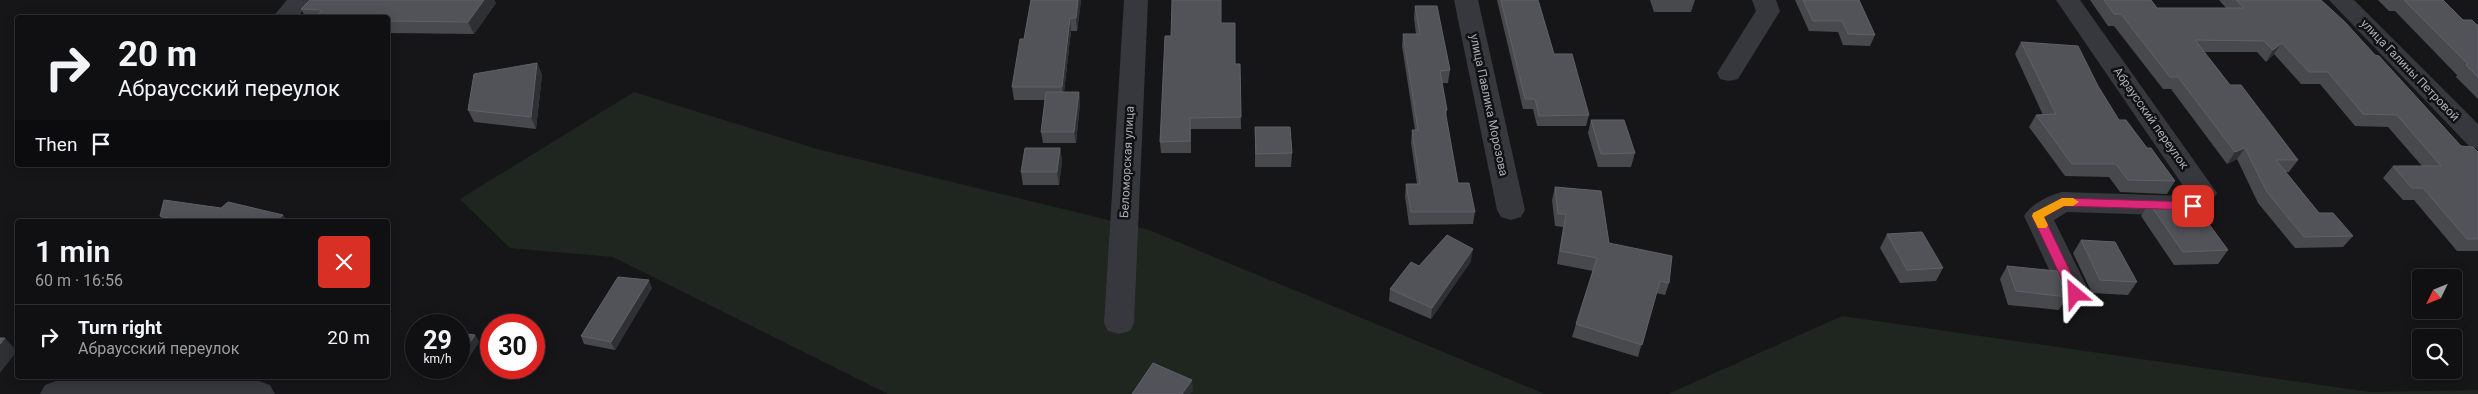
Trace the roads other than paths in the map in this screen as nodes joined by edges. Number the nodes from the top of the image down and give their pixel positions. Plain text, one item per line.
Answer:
1 (300, 0) edge
2 (1136, 0) edge
3 (1466, 0) edge
4 (1764, 0) edge
5 (2068, 0) edge
6 (2341, 0) edge
7 (287, 15) edge
8 (1729, 73) dead end
9 (2478, 140) edge
10 (1511, 210) dead end
11 (2075, 294) dead end
12 (1120, 323) dead end
13 (56, 394) edge
14 (259, 394) edge

1 - 7 street
2 - 12 street, Беломорская улица
3 - 10 street, улица Павлика Морозова
4 - 8 street
5 - 11 street, Абраусский переулок
6 - 9 street, улица Галины Петровой
13 - 14 street

